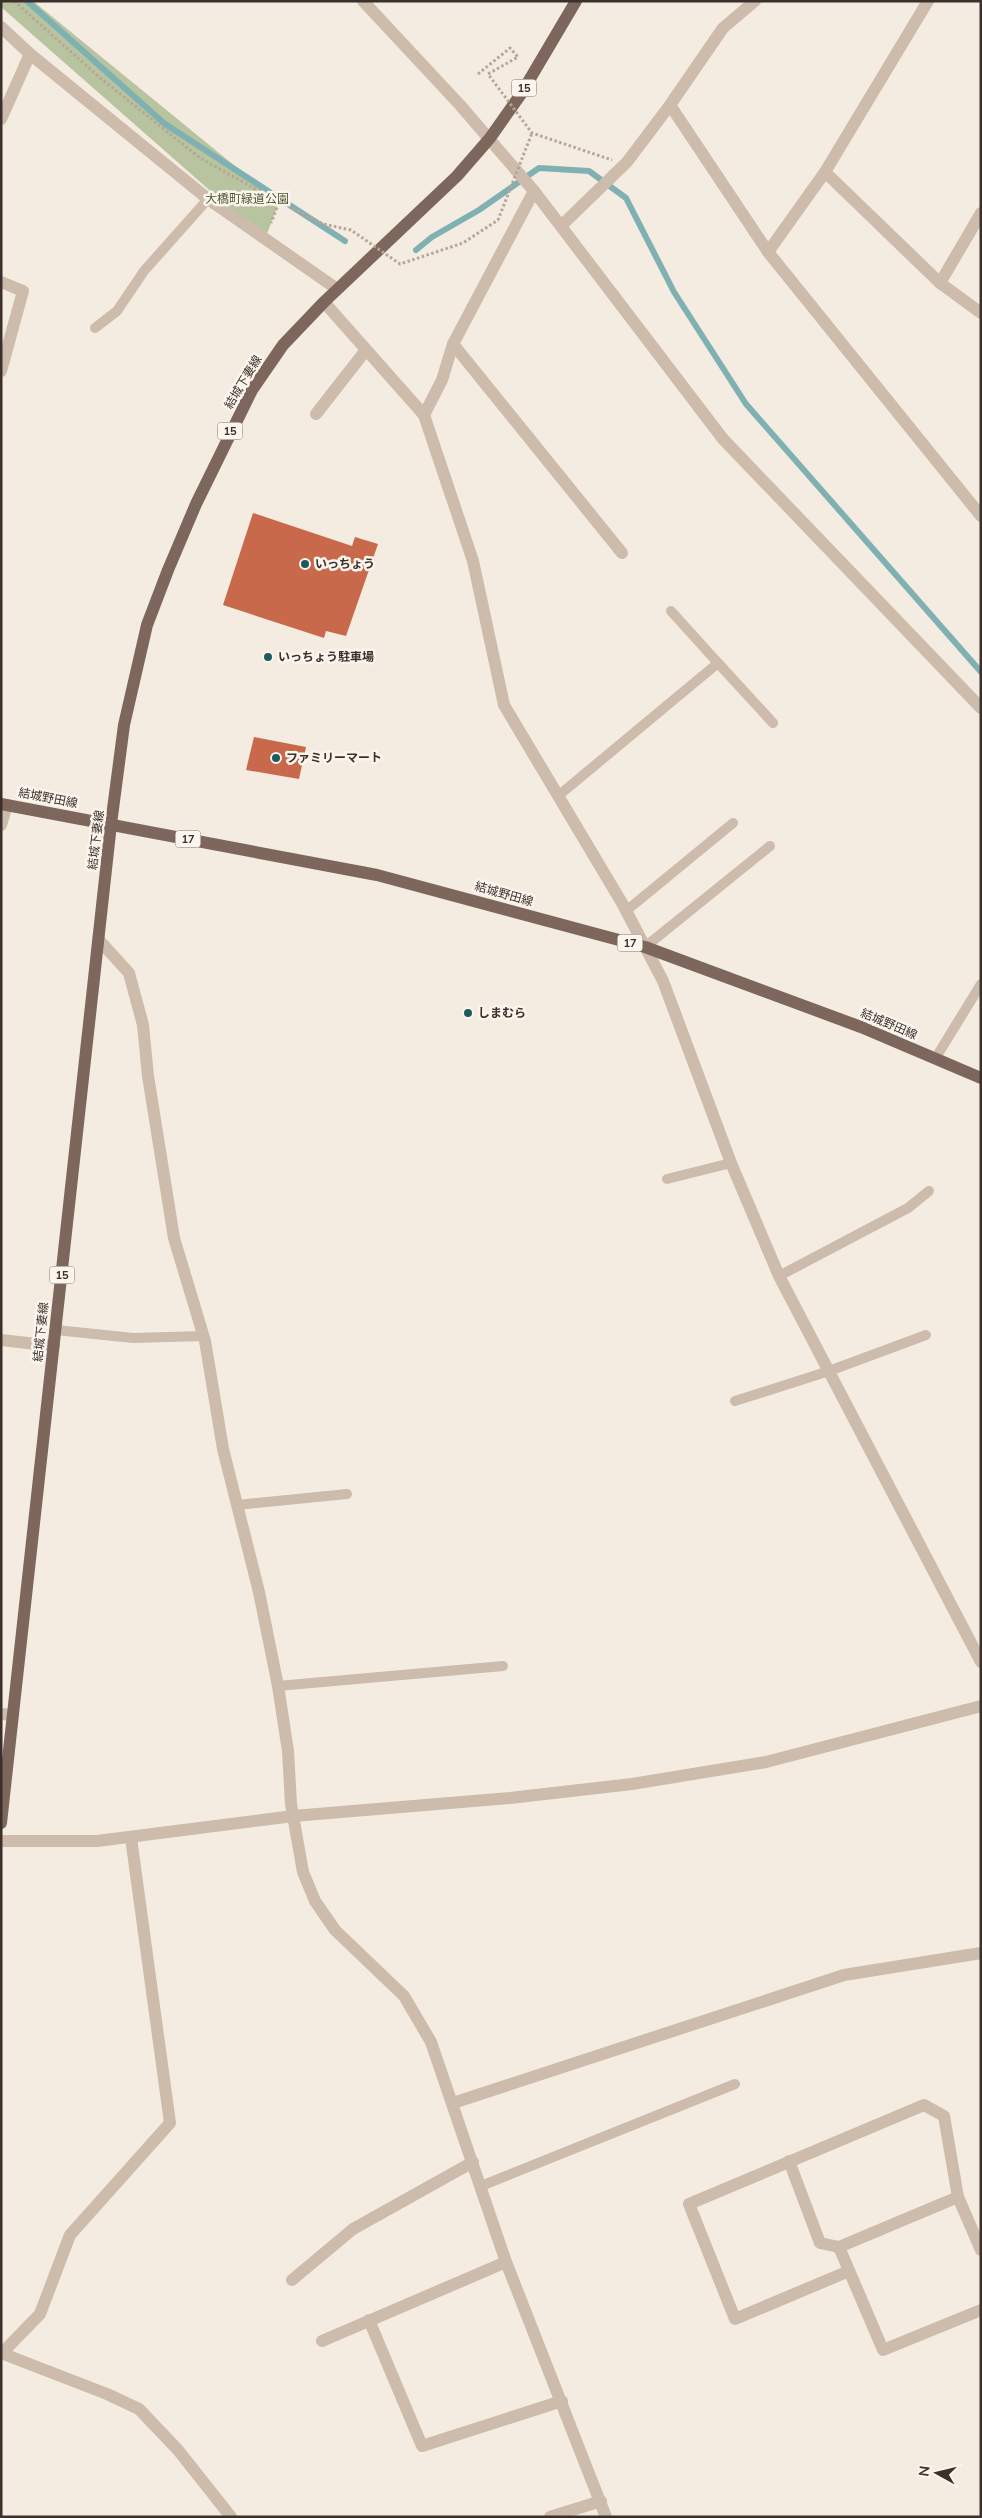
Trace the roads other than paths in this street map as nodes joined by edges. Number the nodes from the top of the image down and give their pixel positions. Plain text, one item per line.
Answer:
1 (363, 1) edge
2 (576, 1) edge
3 (755, 1) edge
4 (928, 1) edge
5 (1, 27) edge
6 (30, 54) junction
7 (670, 105) junction
8 (1, 118) edge
9 (490, 138) junction
10 (825, 172) junction
11 (534, 191) junction
12 (208, 199) junction
13 (981, 213) edge
14 (561, 226) junction
15 (768, 252) junction
16 (1, 282) edge
17 (940, 283) junction
18 (337, 289) junction
19 (324, 302) junction
20 (981, 313) edge
21 (95, 328) dead end
22 (453, 344) junction
23 (366, 350) junction
24 (1, 371) edge
25 (316, 414) dead end
26 (424, 415) junction
27 (981, 516) edge
28 (622, 553) dead end
29 (671, 611) dead end
30 (718, 663) junction
31 (981, 708) edge
32 (773, 723) dead end
33 (558, 796) junction
34 (4, 804) edge
35 (733, 823) dead end
36 (111, 824) junction
37 (1, 825) edge
38 (770, 846) dead end
39 (626, 911) junction
40 (99, 940) junction
41 (645, 947) junction
42 (981, 984) edge
43 (935, 1059) junction
44 (981, 1078) edge
45 (731, 1163) junction
46 (667, 1179) dead end
47 (928, 1191) dead end
48 (779, 1276) junction
49 (56, 1330) junction
50 (926, 1335) dead end
51 (203, 1336) junction
52 (1, 1340) edge
53 (54, 1346) junction
54 (829, 1371) junction
55 (735, 1401) dead end
56 (347, 1494) dead end
57 (237, 1506) junction
58 (981, 1662) edge
59 (503, 1666) dead end
60 (278, 1686) junction
61 (981, 1706) edge
62 (7, 1714) edge
63 (293, 1816) junction
64 (1, 1823) edge
65 (131, 1838) junction
66 (1, 1841) edge
67 (981, 1953) edge
68 (735, 2084) dead end
69 (453, 2103) junction
70 (789, 2161) junction
71 (473, 2162) junction
72 (481, 2186) junction
73 (958, 2197) junction
74 (840, 2247) junction
75 (981, 2250) edge
76 (506, 2262) junction
77 (849, 2271) junction
78 (292, 2280) dead end
79 (981, 2310) edge
80 (369, 2320) junction
81 (322, 2341) dead end
82 (2, 2353) edge
83 (562, 2401) junction
84 (601, 2501) junction
85 (231, 2517) edge
86 (550, 2517) edge
87 (606, 2517) edge

1 - 9 street
2 - 9 main road, 結城下妻線 / 15
3 - 7 street
4 - 10 street
5 - 6 street
6 - 8 street
6 - 12 street
7 - 14 street
7 - 15 street
9 - 11 street
9 - 18 main road, 結城下妻線 / 15
10 - 15 street
10 - 17 street
11 - 14 street
11 - 22 street
12 - 18 street
12 - 21 lane
13 - 17 street
14 - 31 street
15 - 27 street
16 - 24 street
17 - 20 street
18 - 19 main road, 結城下妻線 / 15
19 - 23 street
19 - 36 main road, 結城下妻線 / 15
22 - 26 street
22 - 28 street
23 - 25 street
23 - 26 street
26 - 33 street
29 - 30 lane
30 - 32 lane
30 - 33 lane
33 - 39 street
34 - 36 main road, 結城野田線 / 17
34 - 37 street
35 - 39 lane
36 - 40 main road, 結城下妻線 / 15
36 - 41 main road, 結城野田線 / 17
38 - 41 lane
39 - 41 street
40 - 49 main road, 結城下妻線 / 15
40 - 51 street
41 - 43 main road, 結城野田線 / 17
41 - 45 street
42 - 43 lane
43 - 44 main road, 結城野田線 / 17
45 - 46 lane
45 - 48 street
47 - 48 lane
48 - 54 street
49 - 51 lane
49 - 53 main road, 結城下妻線 / 15
50 - 54 lane
51 - 57 street
52 - 53 street
53 - 62 main road, 結城下妻線 / 15
54 - 55 lane
54 - 58 street
56 - 57 lane
57 - 60 street
59 - 60 lane
60 - 63 street
61 - 63 street
62 - 64 main road, 結城下妻線 / 15
63 - 65 street
63 - 69 street
65 - 66 street
65 - 82 street
67 - 69 street
68 - 72 lane
69 - 71 street
70 - 73 street
70 - 74 street
70 - 77 street
71 - 72 street
71 - 78 street
72 - 76 street
73 - 74 street
73 - 75 street
74 - 77 street
76 - 80 street
76 - 83 street
77 - 79 street
80 - 81 street
80 - 83 street
82 - 85 street
83 - 84 street
84 - 86 street
84 - 87 street

